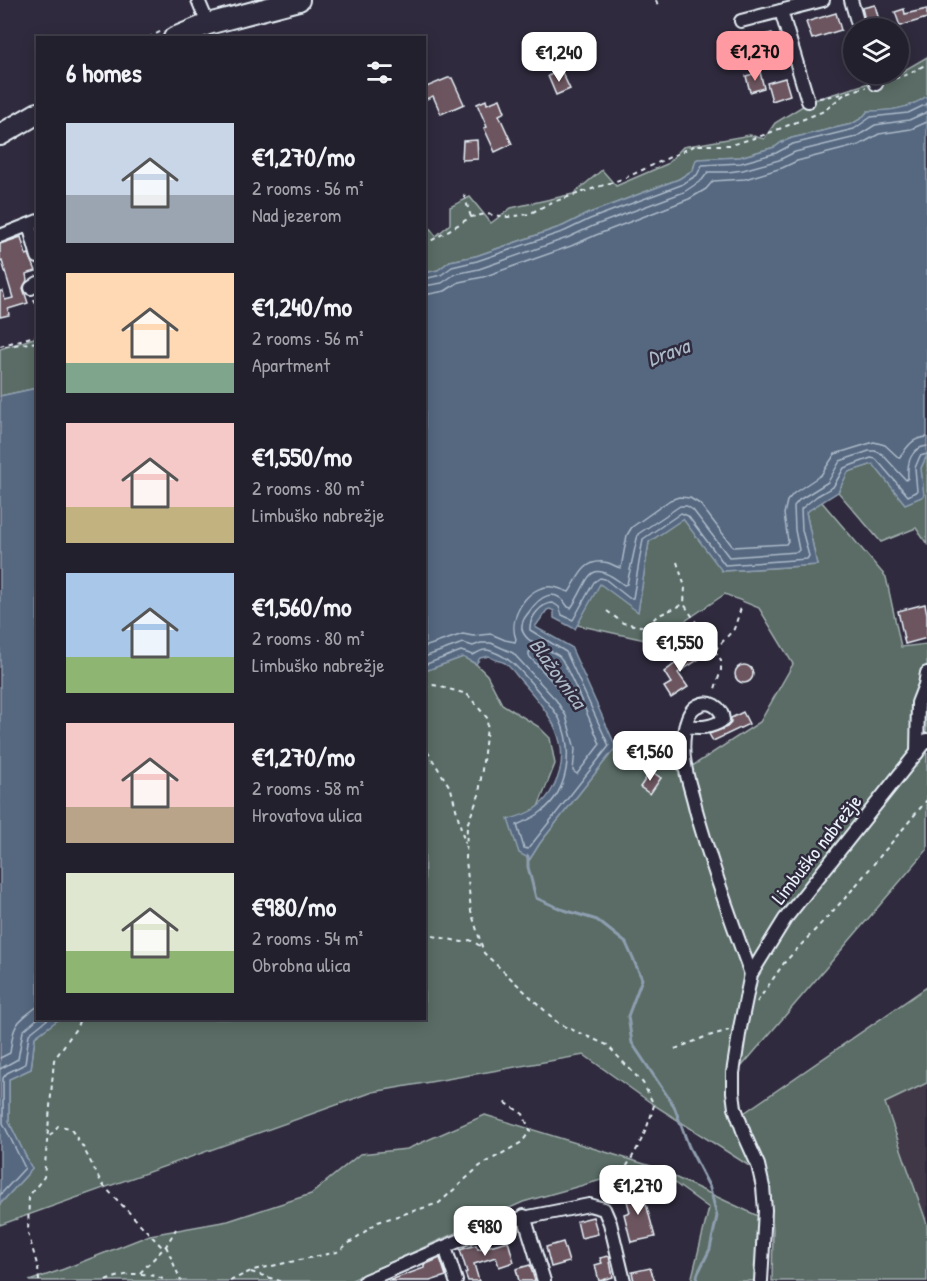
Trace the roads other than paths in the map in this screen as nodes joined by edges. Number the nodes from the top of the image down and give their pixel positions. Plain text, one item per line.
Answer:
1 (198, 0) edge
2 (299, 0) edge
3 (823, 0) edge
4 (851, 0) edge
5 (781, 11) junction
6 (856, 18) edge
7 (741, 21) dead end
8 (208, 24) junction
9 (179, 36) edge
10 (808, 100) road end
11 (36, 113) edge
12 (0, 135) edge
13 (33, 223) edge
14 (0, 236) edge
15 (36, 243) edge
16 (927, 673) edge
17 (686, 726) junction
18 (927, 740) edge
19 (917, 753) junction
20 (751, 974) junction
21 (524, 1216) junction
22 (445, 1247) junction
23 (365, 1281) edge
24 (456, 1281) edge
25 (544, 1281) edge
26 (624, 1281) edge
27 (761, 1281) edge

1 - 8 street
2 - 8 main road
3 - 5 street
4 - 6 street
5 - 7 street
5 - 10 street
8 - 9 main road
11 - 12 main road
13 - 14 street
13 - 15 street
16 - 19 street
17 - 17 street
17 - 20 street
18 - 19 street, Limbuško nabrežje
19 - 20 street, Limbuško nabrežje
20 - 27 street, Limbuško nabrežje
21 - 22 street
21 - 25 street
21 - 26 street
22 - 23 street
22 - 24 street

